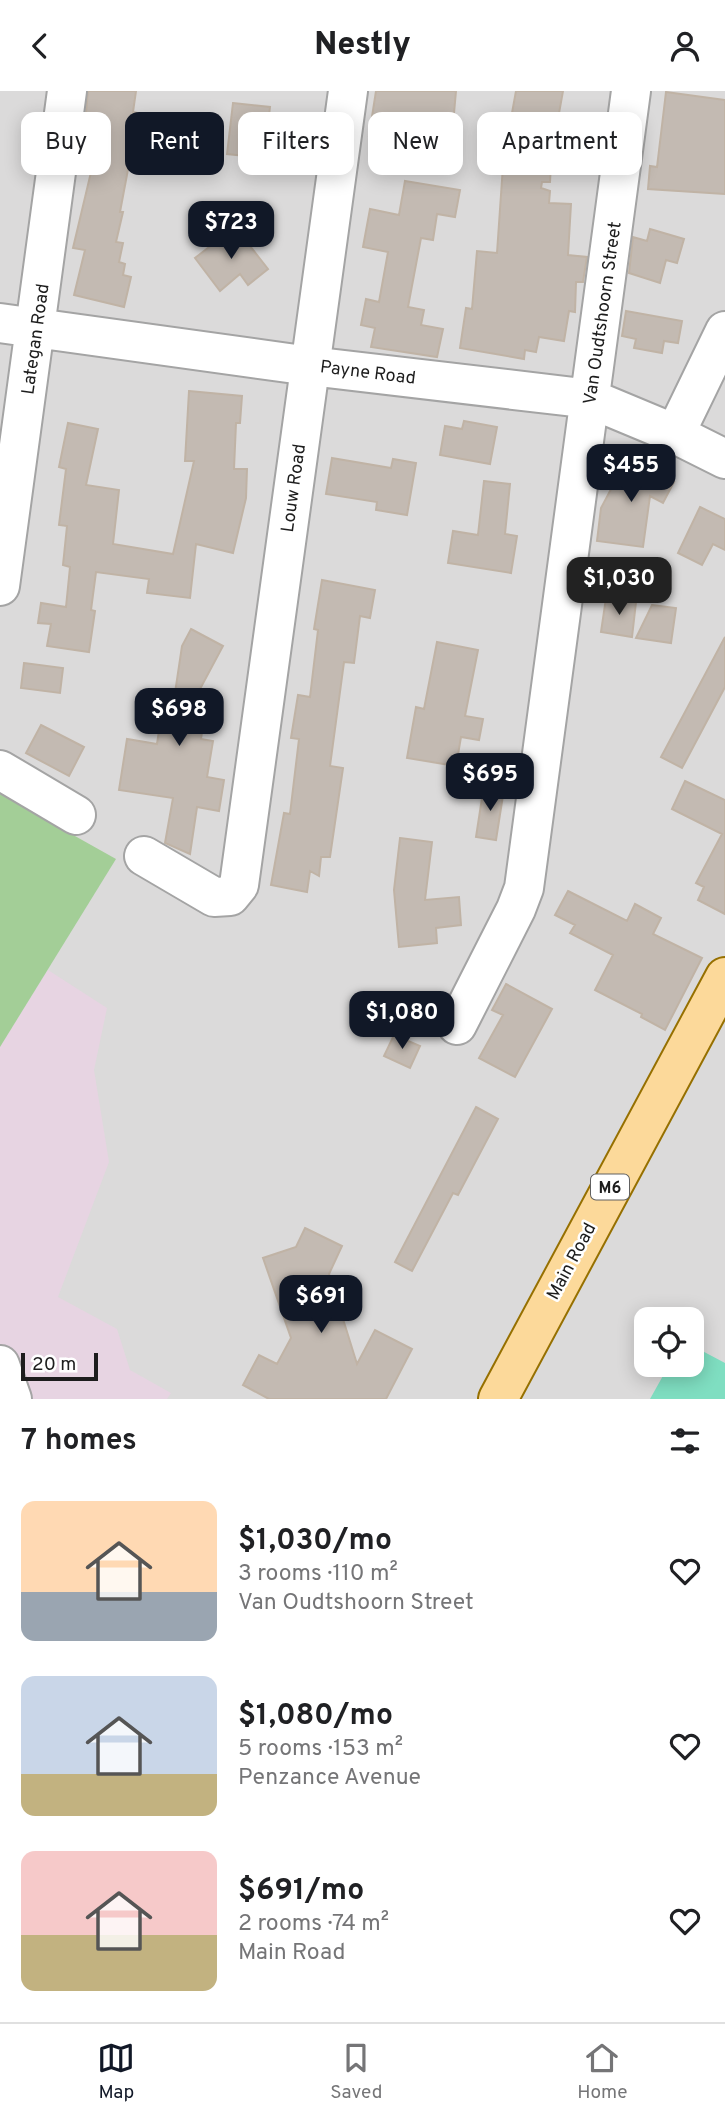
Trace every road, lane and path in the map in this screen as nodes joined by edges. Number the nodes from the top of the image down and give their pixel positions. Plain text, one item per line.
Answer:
1 (67, 91) edge
2 (348, 91) edge
3 (631, 91) edge
4 (18, 325) edge
5 (725, 331) edge
6 (310, 366) junction
7 (591, 399) junction
8 (675, 434) junction
9 (725, 459) edge
10 (0, 586) edge
11 (0, 770) edge
12 (76, 815) dead end
13 (144, 856) dead end
14 (725, 977) edge
15 (457, 1025) dead end
16 (0, 1365) edge
17 (12, 1399) edge
18 (498, 1399) edge

1 - 4 street, Lategan Road
2 - 6 street, Louw Road
3 - 7 street, Van Oudtshoorn Street
4 - 6 street, Payne Road
4 - 10 street, Lategan Road
5 - 8 street
6 - 7 street, Payne Road
6 - 13 street, Louw Road
7 - 8 street, Payne Road
7 - 15 street, Van Oudtshoorn Street
8 - 9 street, Payne Road
11 - 12 street
14 - 18 main road, Main Road / M6
16 - 17 street

